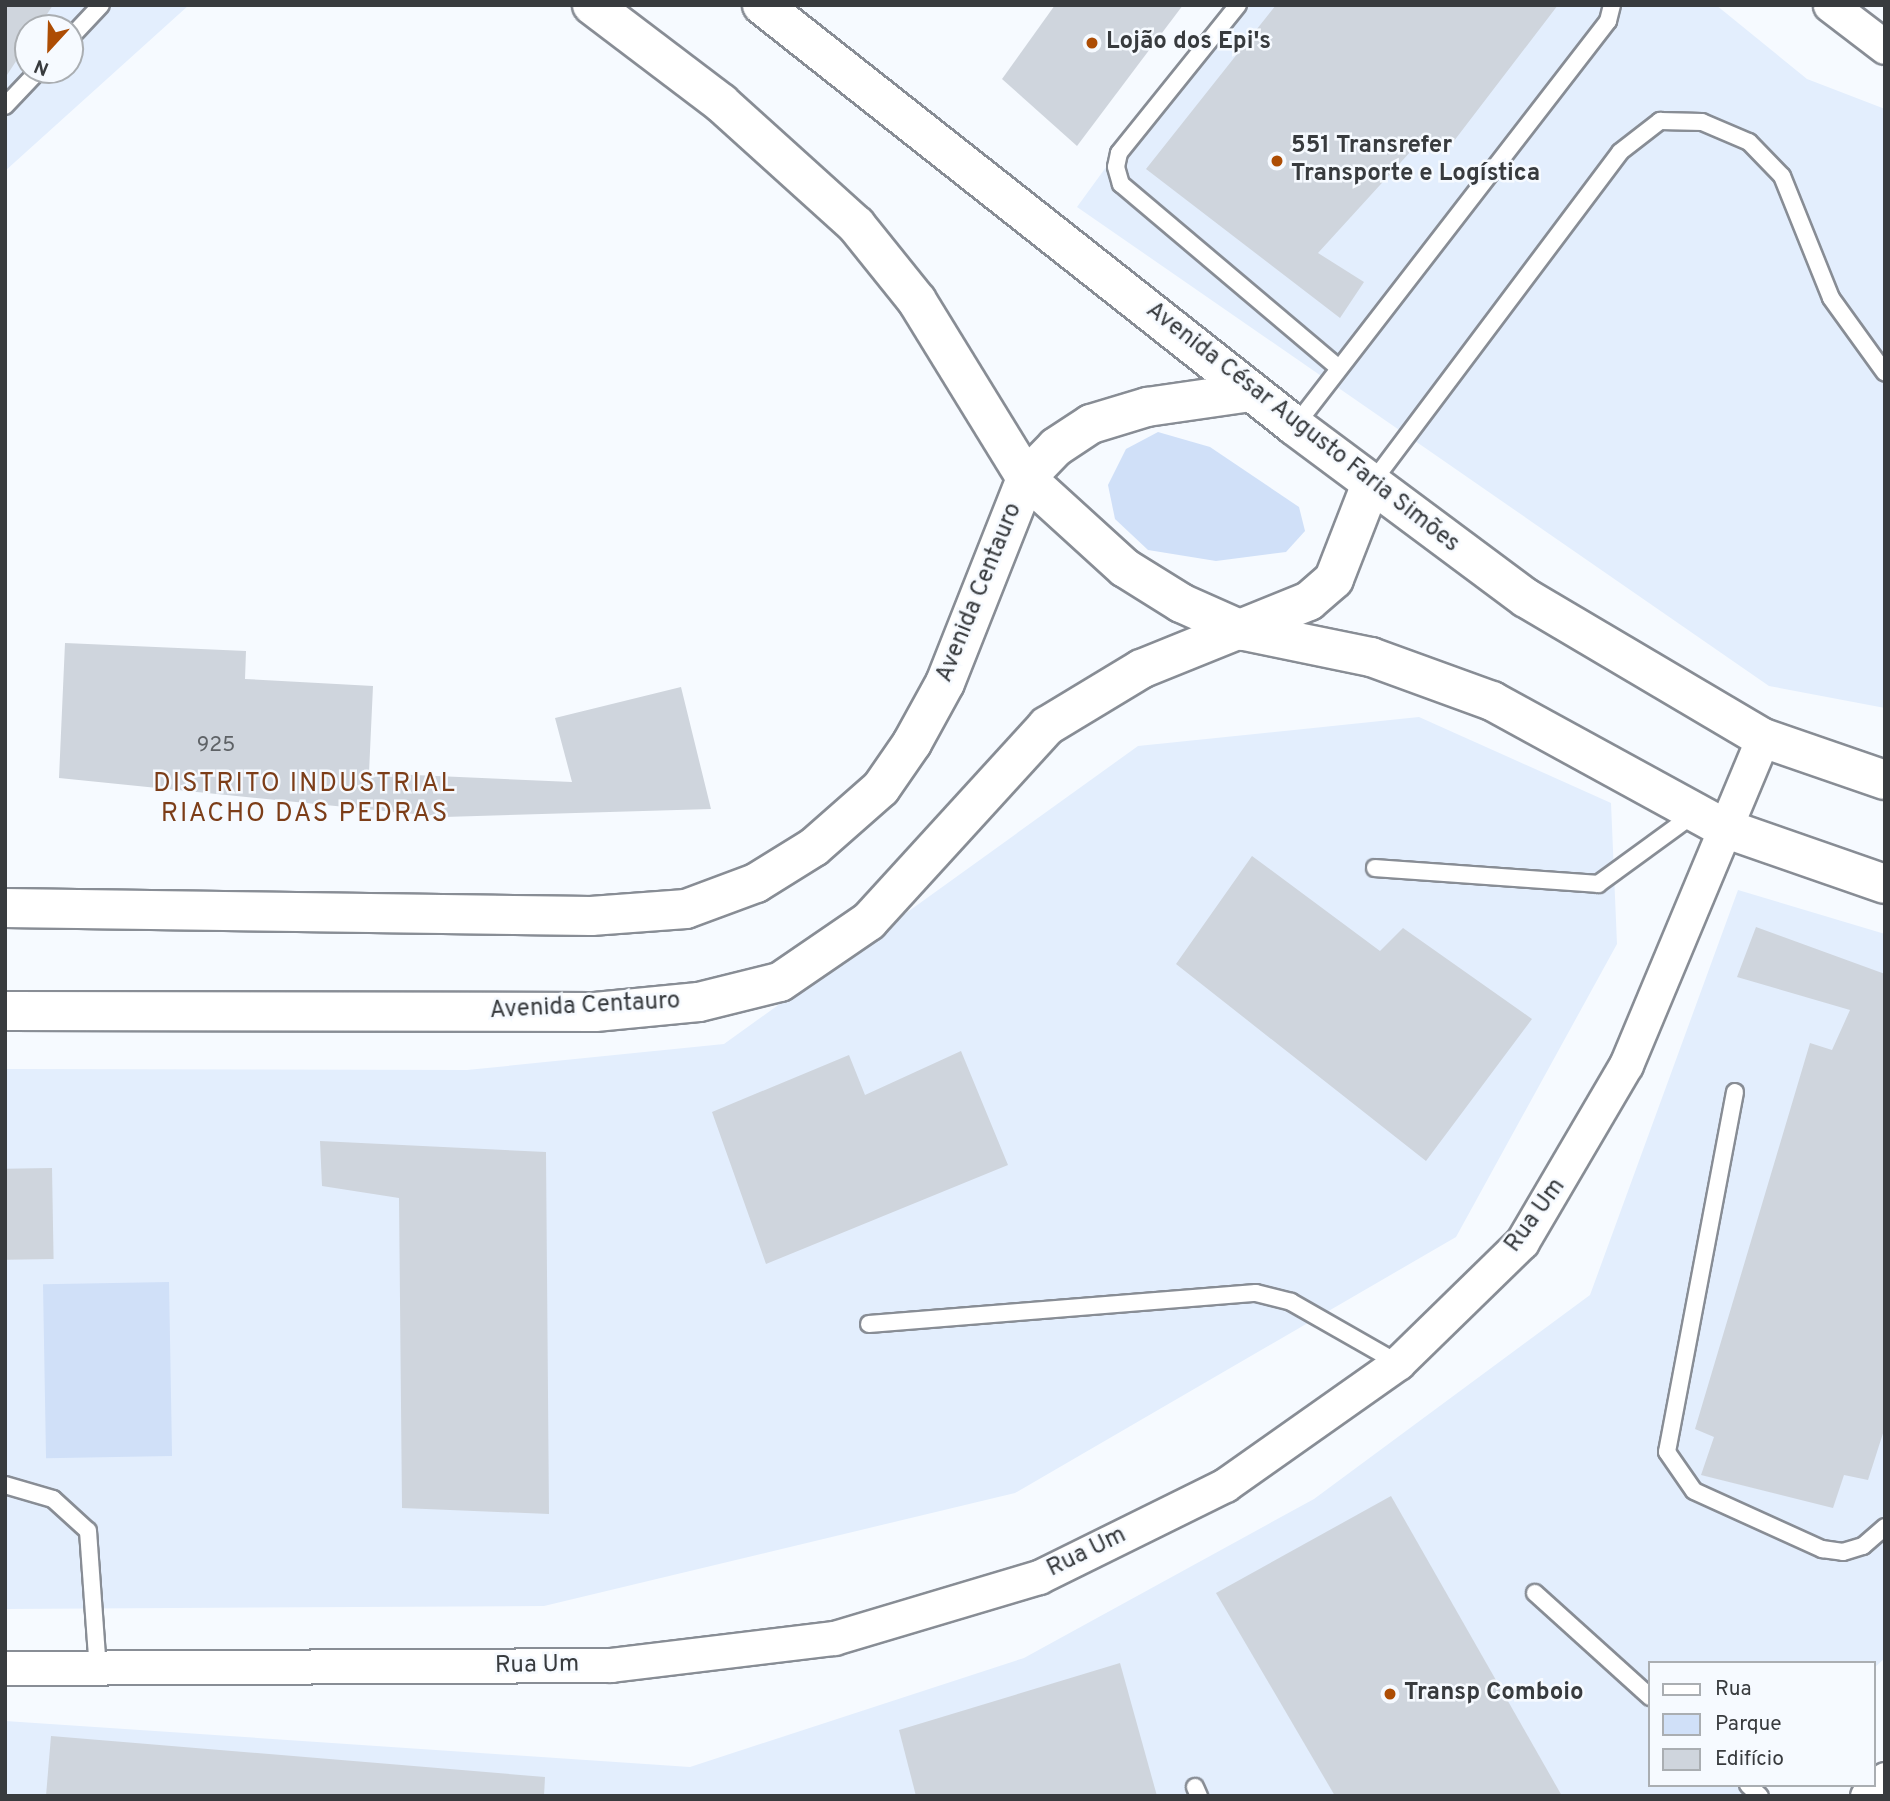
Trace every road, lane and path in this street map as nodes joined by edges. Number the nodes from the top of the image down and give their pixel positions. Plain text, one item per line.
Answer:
1 (101, 5) edge
2 (592, 5) edge
3 (762, 5) edge
4 (1238, 5) edge
5 (1612, 5) edge
6 (1830, 5) edge
7 (84, 23) edge
8 (1885, 47) edge
9 (26, 84) edge
10 (5, 106) edge
11 (1339, 368) junction
12 (1885, 373) edge
13 (1251, 392) junction
14 (1294, 426) junction
15 (1026, 478) junction
16 (1371, 484) junction
17 (1244, 631) junction
18 (1763, 738) junction
19 (1885, 780) edge
20 (1710, 820) junction
21 (1375, 868) dead end
22 (1885, 884) edge
23 (5, 908) edge
24 (5, 1011) edge
25 (1735, 1092) dead end
26 (869, 1324) dead end
27 (1398, 1363) junction
28 (5, 1485) edge
29 (1885, 1527) edge
30 (1535, 1593) dead end
31 (5, 1668) edge
32 (97, 1669) junction
33 (1648, 1695) edge
34 (1885, 1779) edge
35 (1867, 1796) edge

1 - 7 lane
2 - 15 street
3 - 13 street, Avenida César Augusto Faria Simões
4 - 11 lane
5 - 11 lane
6 - 8 street
9 - 10 lane
11 - 14 lane
12 - 16 lane
13 - 14 street, Avenida César Augusto Faria Simões
13 - 15 street
14 - 16 street, Avenida César Augusto Faria Simões
15 - 17 street
15 - 23 street, Avenida Centauro
16 - 17 street, Avenida Centauro
16 - 18 street, Avenida César Augusto Faria Simões
17 - 20 street
17 - 24 street, Avenida Centauro
18 - 19 street, Avenida César Augusto Faria Simões
18 - 20 street, Rua Um
20 - 21 lane
20 - 22 street
20 - 27 street, Rua Um
25 - 29 lane
26 - 27 lane
27 - 32 street, Rua Um
28 - 32 lane
30 - 33 lane
31 - 32 street, Rua Um
34 - 35 street

